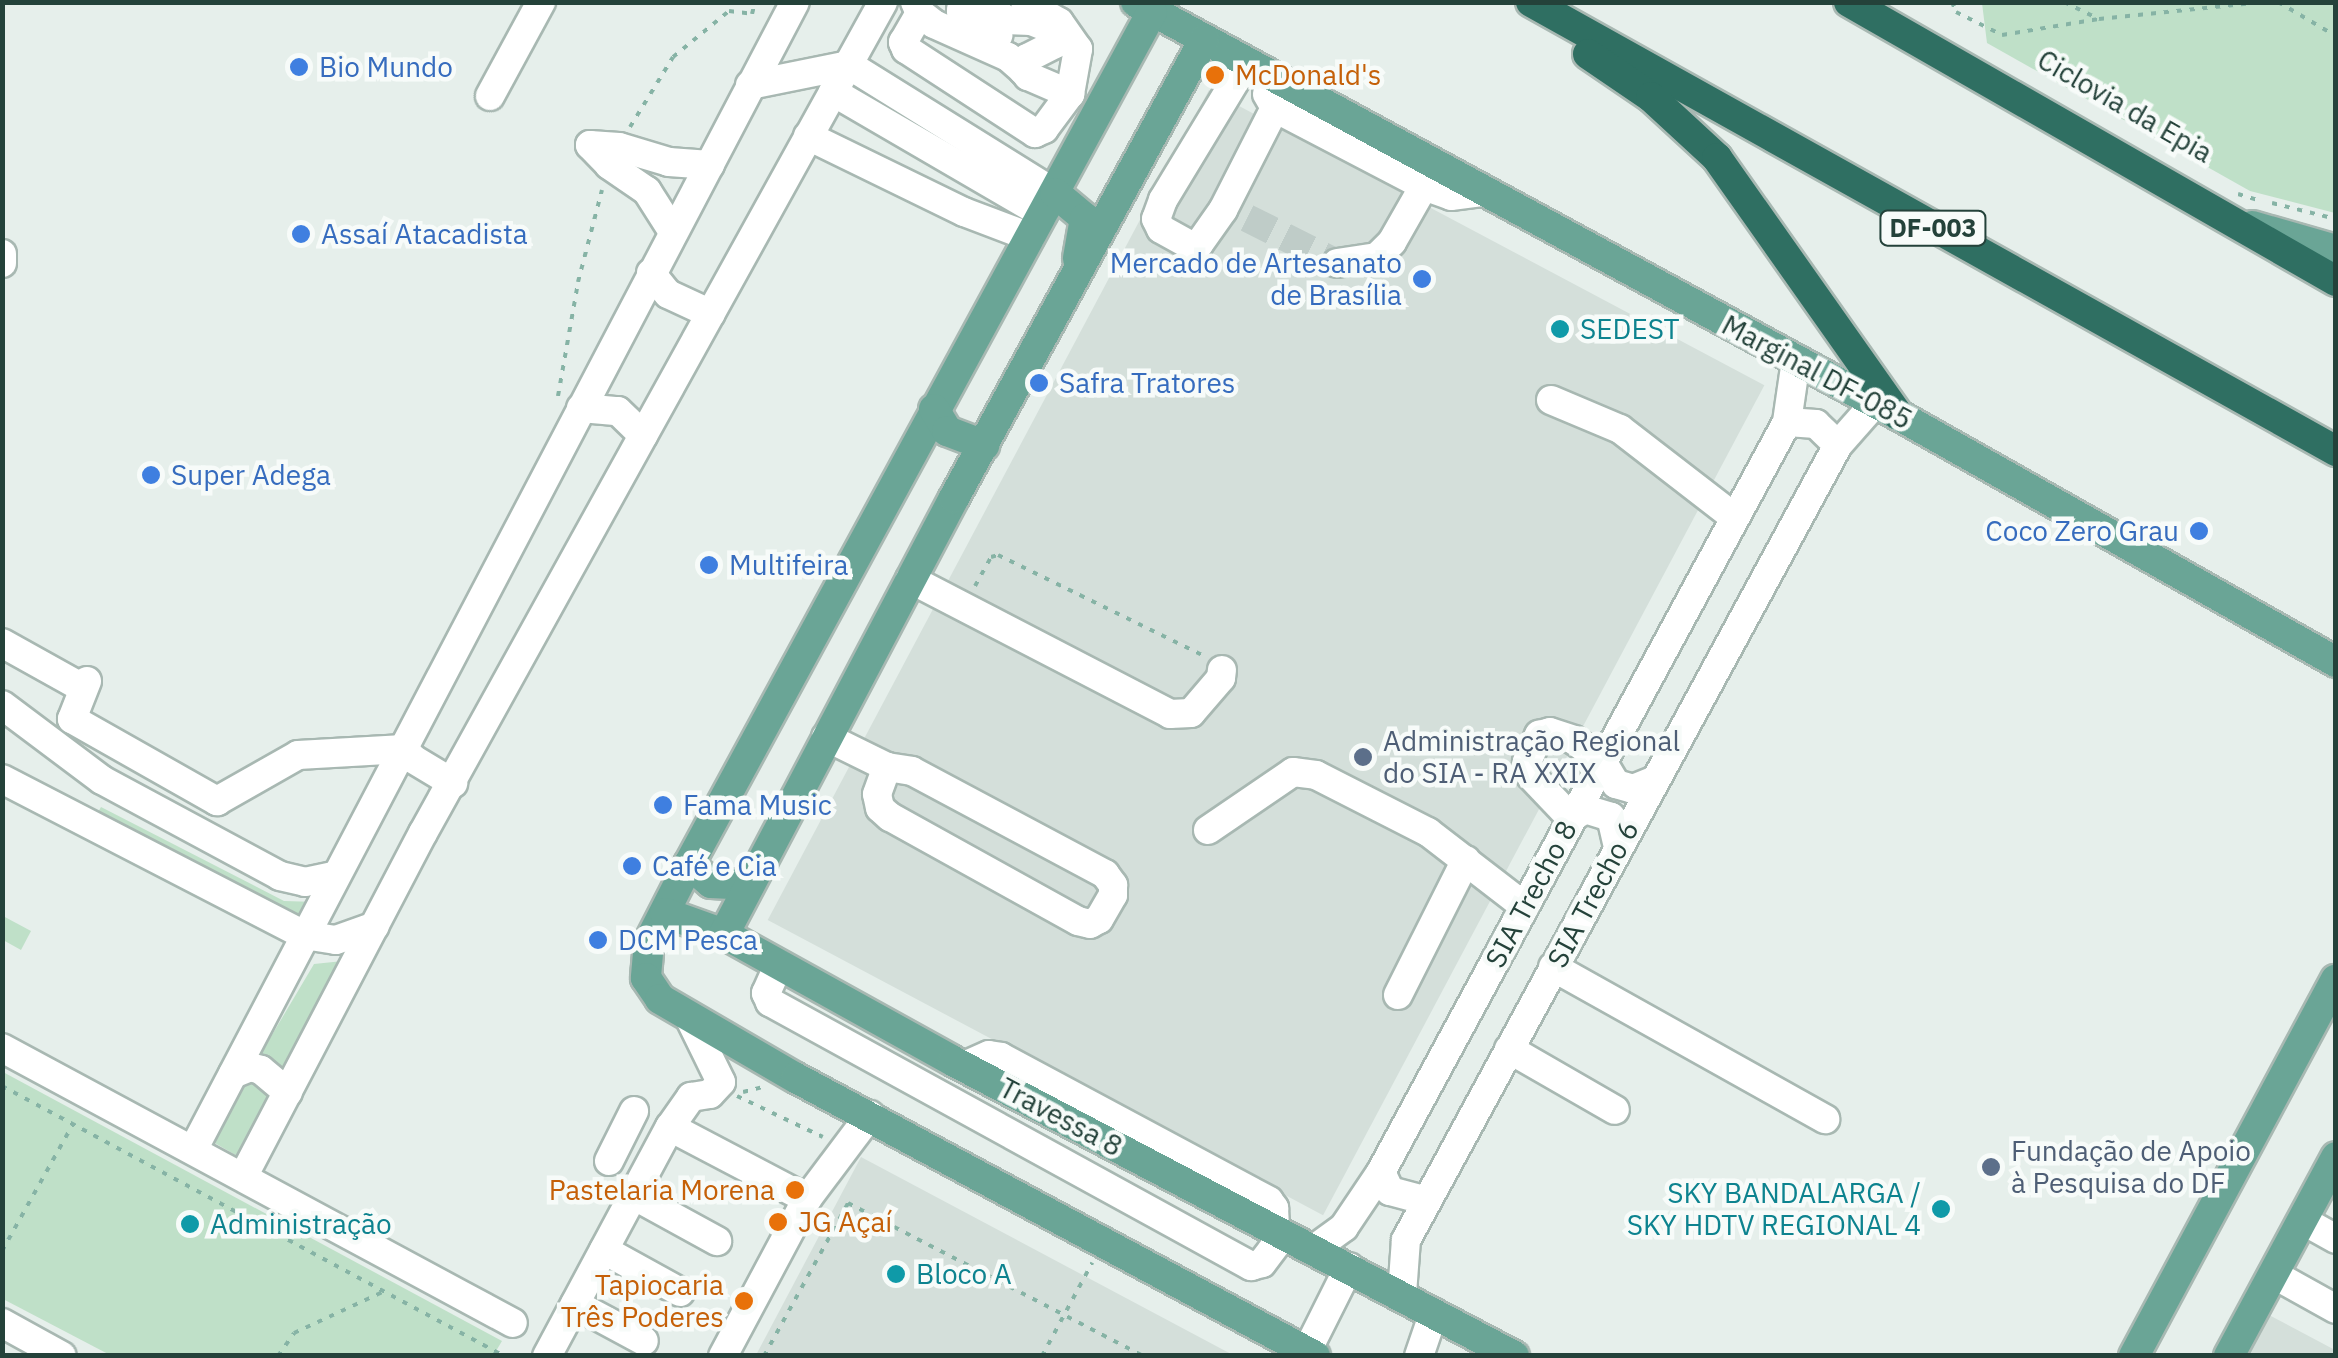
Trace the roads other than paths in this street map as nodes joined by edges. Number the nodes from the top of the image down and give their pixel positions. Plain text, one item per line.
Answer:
1 (541, 2) edge
2 (795, 2) edge
3 (883, 2) edge
4 (962, 2) edge
5 (1510, 2) edge
6 (1532, 2) edge
7 (1849, 2) edge
8 (996, 7) edge
9 (1144, 7) edge
10 (917, 8) edge
11 (1030, 11) edge
12 (1204, 40) junction
13 (1016, 64) junction
14 (849, 65) junction
15 (1254, 68) junction
16 (750, 84) junction
17 (833, 92) junction
18 (1070, 94) junction
19 (979, 95) junction
20 (490, 96) dead end
21 (1276, 108) junction
22 (957, 129) junction
23 (808, 136) junction
24 (710, 164) junction
25 (1424, 186) junction
26 (1484, 192) junction
27 (2220, 201) junction
28 (1043, 215) junction
29 (673, 232) junction
30 (2336, 250) edge
31 (2, 254) edge
32 (2, 263) edge
33 (1337, 263) tunnel mouth
34 (651, 273) junction
35 (2336, 281) edge
36 (1070, 290) junction
37 (711, 314) junction
38 (1796, 360) junction
39 (602, 370) junction
40 (1551, 400) dead end
41 (569, 405) junction
42 (659, 408) junction
43 (934, 409) junction
44 (1886, 409) junction
45 (1787, 422) junction
46 (644, 435) junction
47 (984, 445) junction
48 (1838, 445) junction
49 (2336, 451) edge
50 (1734, 518) junction
51 (910, 579) junction
52 (2, 643) edge
53 (2336, 662) edge
54 (1222, 670) road end
55 (2, 705) edge
56 (826, 737) junction
57 (404, 749) junction
58 (1602, 761) junction
59 (887, 766) junction
60 (2, 779) edge
61 (1654, 781) junction
62 (453, 783) junction
63 (1572, 818) junction
64 (1208, 830) dead end
65 (1618, 847) junction
66 (1466, 860) junction
67 (689, 864) junction
68 (334, 876) junction
69 (747, 885) junction
70 (1524, 906) junction
71 (665, 913) junction
72 (384, 926) junction
73 (724, 934) junction
74 (304, 935) junction
75 (778, 964) junction
76 (1553, 968) junction
77 (2336, 980) edge
78 (1398, 995) dead end
79 (689, 1018) junction
80 (2, 1048) edge
81 (1510, 1049) junction
82 (233, 1074) junction
83 (288, 1093) junction
84 (1615, 1110) dead end
85 (634, 1111) dead end
86 (870, 1115) junction
87 (1824, 1119) dead end
88 (670, 1127) junction
89 (193, 1150) junction
90 (2336, 1157) edge
91 (609, 1161) dead end
92 (1381, 1172) junction
93 (243, 1177) junction
94 (633, 1195) junction
95 (808, 1200) junction
96 (1427, 1201) junction
97 (2302, 1220) junction
98 (1279, 1231) junction
99 (2336, 1239) edge
100 (717, 1240) dead end
101 (1314, 1249) junction
102 (604, 1250) junction
103 (1349, 1267) junction
104 (2273, 1274) junction
105 (680, 1292) dead end
106 (1402, 1294) junction
107 (575, 1304) junction
108 (2336, 1308) edge
109 (1434, 1312) junction
110 (2, 1323) edge
111 (513, 1323) dead end
112 (644, 1341) dead end
113 (46, 1352) edge
114 (1304, 1352) edge
115 (547, 1356) edge
116 (723, 1356) edge
117 (1420, 1356) edge
118 (1514, 1356) edge
119 (2134, 1356) edge
120 (2229, 1356) edge

1 - 20 street
2 - 16 street
3 - 14 street
4 - 13 street
5 - 44 highway
6 - 49 highway, DF-003
7 - 27 highway
8 - 11 street
9 - 12 main road, Marginal DF-085
9 - 28 main road
10 - 13 street
10 - 19 street
11 - 13 street
11 - 18 street
12 - 15 main road, Marginal DF-085
12 - 36 main road
13 - 18 street
14 - 16 street
14 - 17 street
14 - 22 street
15 - 21 street
15 - 21 street
15 - 26 main road, Marginal DF-085
16 - 24 street
17 - 23 street
17 - 28 street
18 - 19 street
19 - 22 street
21 - 25 street
22 - 28 street
23 - 28 street
23 - 37 street
24 - 29 street
24 - 29 street
25 - 26 street
25 - 33 street
26 - 38 main road, Marginal DF-085
27 - 30 main road
27 - 35 highway
28 - 36 main road
28 - 43 main road
29 - 34 street
31 - 32 street
34 - 37 street
34 - 39 street
36 - 47 main road
37 - 42 street
38 - 44 main road, Marginal DF-085
38 - 45 street, SIA Trecho 8
39 - 41 street
39 - 42 street
40 - 50 street
41 - 46 street
41 - 57 street
42 - 46 street
43 - 47 main road
43 - 67 main road
44 - 48 street, SIA Trecho 6
44 - 53 main road, Marginal DF-085
45 - 48 street
45 - 50 street, SIA Trecho 8
46 - 62 street
47 - 51 main road
48 - 61 street, SIA Trecho 6
50 - 58 street, SIA Trecho 8
51 - 54 street
51 - 56 main road
52 - 57 street
55 - 68 street
56 - 59 street
56 - 69 main road
57 - 62 street
57 - 68 street
58 - 61 street
58 - 63 street, SIA Trecho 8
58 - 63 street
59 - 59 street
60 - 74 street
61 - 65 street, SIA Trecho 6
62 - 72 street
63 - 65 street
63 - 70 street, SIA Trecho 8
64 - 66 street
65 - 76 street, SIA Trecho 6
66 - 70 street
66 - 78 street
67 - 69 main road
67 - 71 main road
68 - 74 street
69 - 73 main road
70 - 92 street, SIA Trecho 8
71 - 73 main road, Travessa 8
71 - 79 main road
72 - 74 street
72 - 83 street
73 - 75 main road, Travessa 8
74 - 82 street
75 - 98 main road, Travessa 8
75 - 98 street
76 - 81 street, SIA Trecho 6
76 - 87 street
77 - 119 main road
79 - 86 main road
79 - 88 street
80 - 89 street
81 - 84 street
81 - 96 street, SIA Trecho 6
82 - 83 street
82 - 89 street
83 - 93 street
85 - 91 street
86 - 95 street
86 - 114 main road
88 - 94 street
88 - 95 street
89 - 93 street
90 - 97 main road
92 - 96 street
92 - 101 street, SIA Trecho 8
93 - 111 street
94 - 100 street
94 - 102 street
95 - 116 street
96 - 106 street, SIA Trecho 6
97 - 99 street
97 - 104 main road
98 - 101 main road, Travessa 8
101 - 103 main road, Travessa 8
102 - 105 street
102 - 107 street
103 - 106 main road, Travessa 8
103 - 114 street
104 - 108 street
104 - 120 main road
106 - 109 main road, Travessa 8
107 - 112 street
107 - 115 street
109 - 117 street
109 - 118 main road, Travessa 8
110 - 113 street

